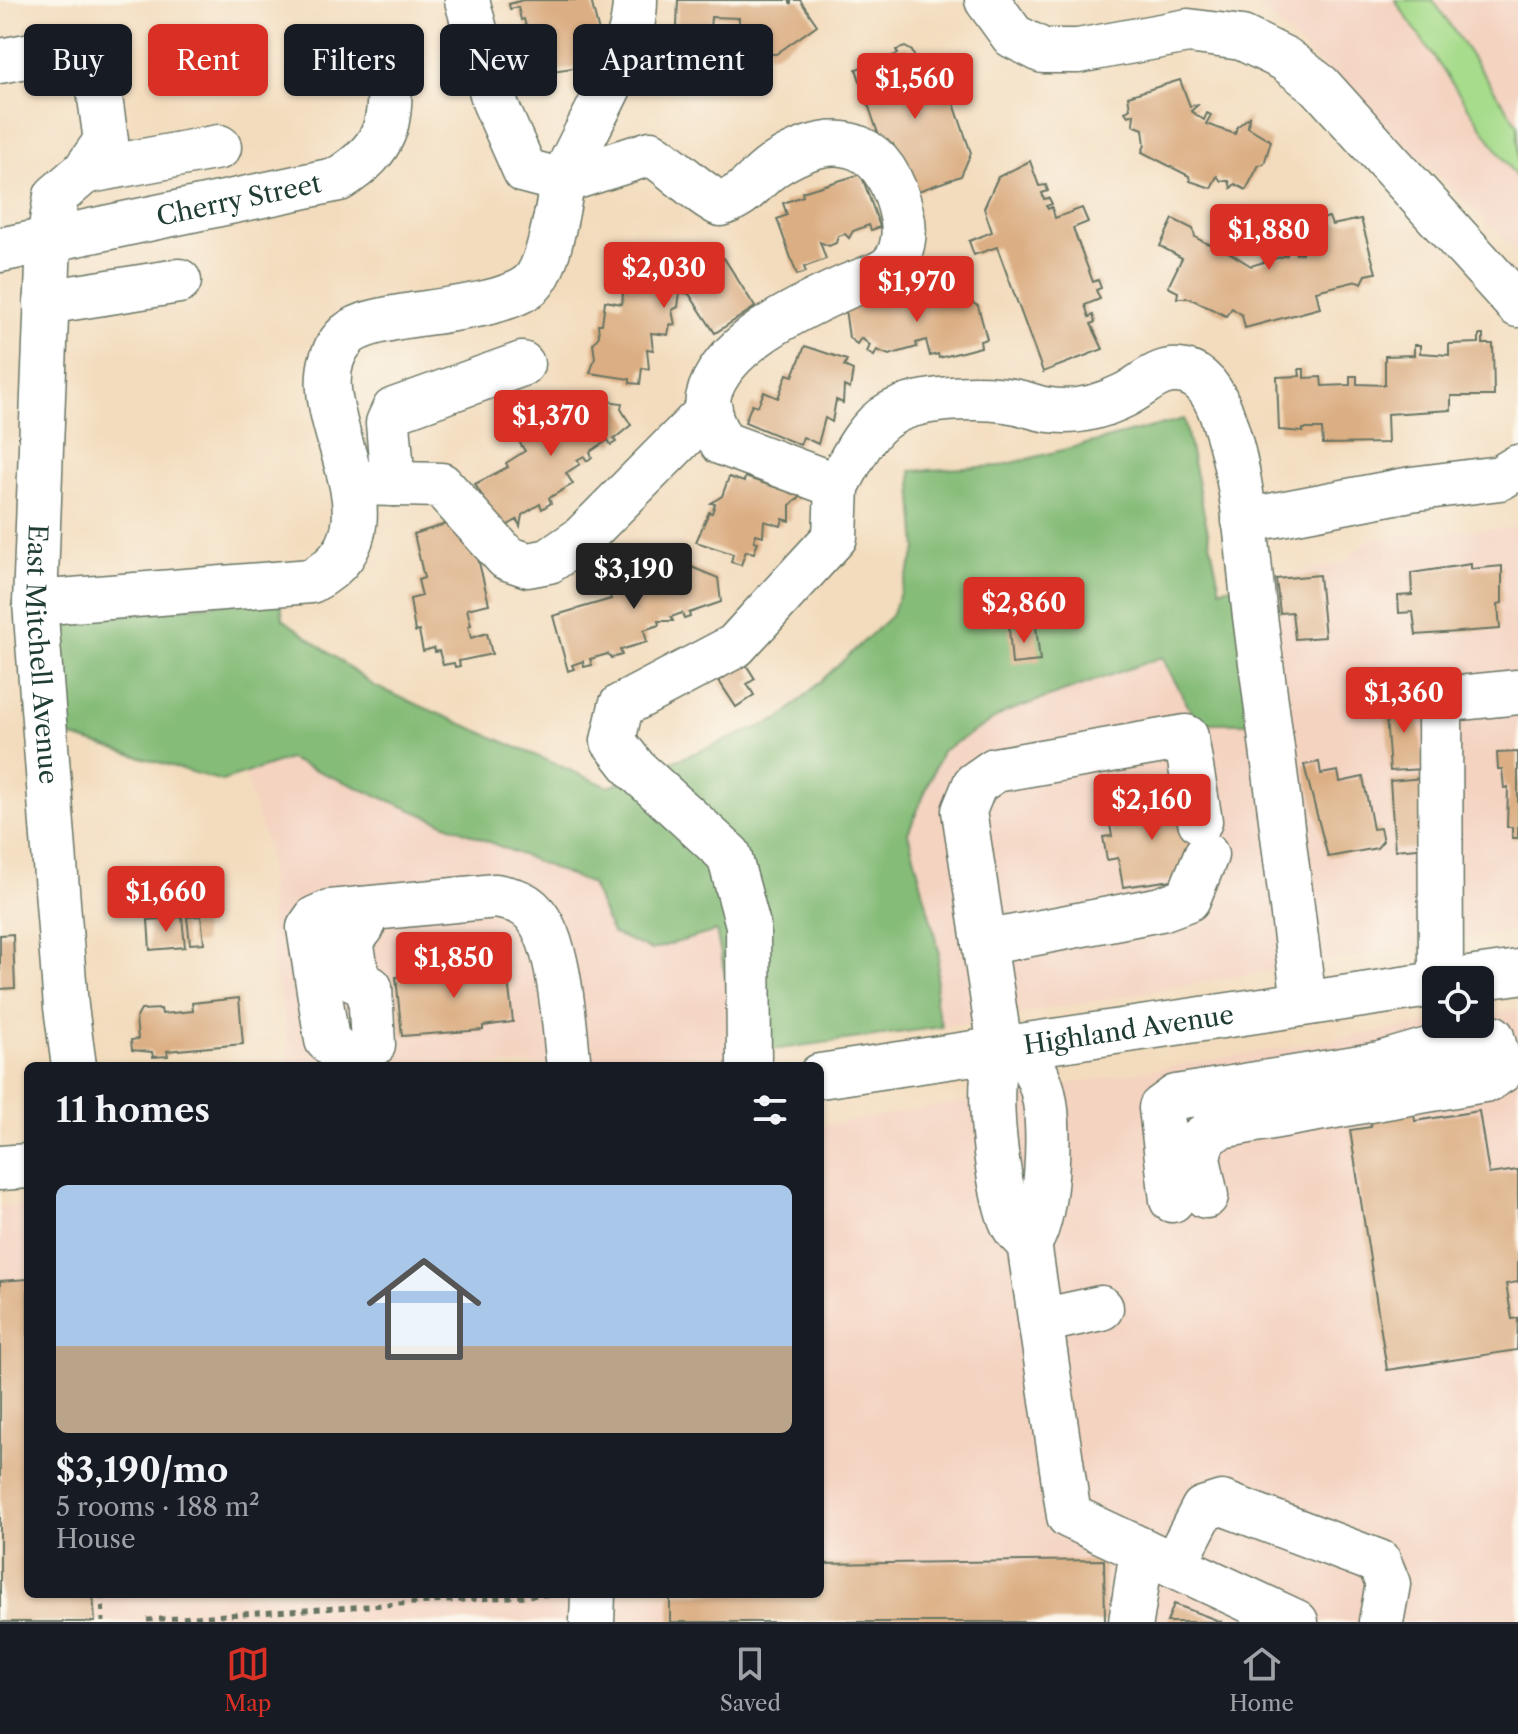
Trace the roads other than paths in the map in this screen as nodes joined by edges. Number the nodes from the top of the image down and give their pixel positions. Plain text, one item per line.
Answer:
1 (467, 0) edge
2 (635, 0) edge
3 (987, 0) edge
4 (0, 61) edge
5 (389, 96) edge
6 (219, 147) dead end
7 (84, 172) junction
8 (563, 181) junction
9 (49, 240) junction
10 (0, 250) edge
11 (179, 281) dead end
12 (46, 302) junction
13 (1518, 305) edge
14 (522, 364) dead end
15 (710, 409) junction
16 (1518, 467) edge
17 (373, 484) junction
18 (837, 486) junction
19 (1244, 521) junction
20 (35, 603) junction
21 (1518, 692) edge
22 (361, 918) junction
23 (984, 943) junction
24 (1438, 966) edge
25 (1518, 972) edge
26 (1494, 975) edge
27 (1422, 984) edge
28 (1304, 1002) junction
29 (1000, 1047) junction
30 (73, 1062) edge
31 (568, 1062) edge
32 (749, 1062) edge
33 (824, 1075) edge
34 (24, 1166) edge
35 (0, 1168) edge
36 (1189, 1198) joint
37 (1101, 1308) dead end
38 (1041, 1321) junction
39 (1158, 1558) junction
40 (593, 1598) edge
41 (592, 1622) edge
42 (1131, 1622) edge
43 (1296, 1622) edge
44 (1381, 1622) edge

1 - 8 main road
2 - 8 main road
3 - 13 main road
4 - 7 main road, East Mitchell Avenue
5 - 9 main road, Cherry Street
6 - 7 main road
7 - 9 main road, East Mitchell Avenue
8 - 15 main road
8 - 17 main road
9 - 10 main road, Cherry Street
9 - 12 main road, East Mitchell Avenue
11 - 12 main road
12 - 20 main road, East Mitchell Avenue
14 - 17 main road
15 - 17 main road
15 - 18 main road
16 - 19 main road
17 - 20 main road
18 - 19 main road
18 - 32 main road
19 - 28 main road
20 - 30 main road, East Mitchell Avenue
21 - 24 main road
22 - 22 main road
22 - 31 main road
23 - 23 main road
23 - 29 main road
25 - 26 main road
27 - 28 main road, Highland Avenue
28 - 29 main road, Highland Avenue
29 - 33 main road, Highland Avenue
29 - 38 main road
34 - 35 main road
36 - 36 main road
37 - 38 main road
38 - 39 main road
39 - 42 main road
39 - 43 main road
39 - 44 main road
40 - 41 main road

